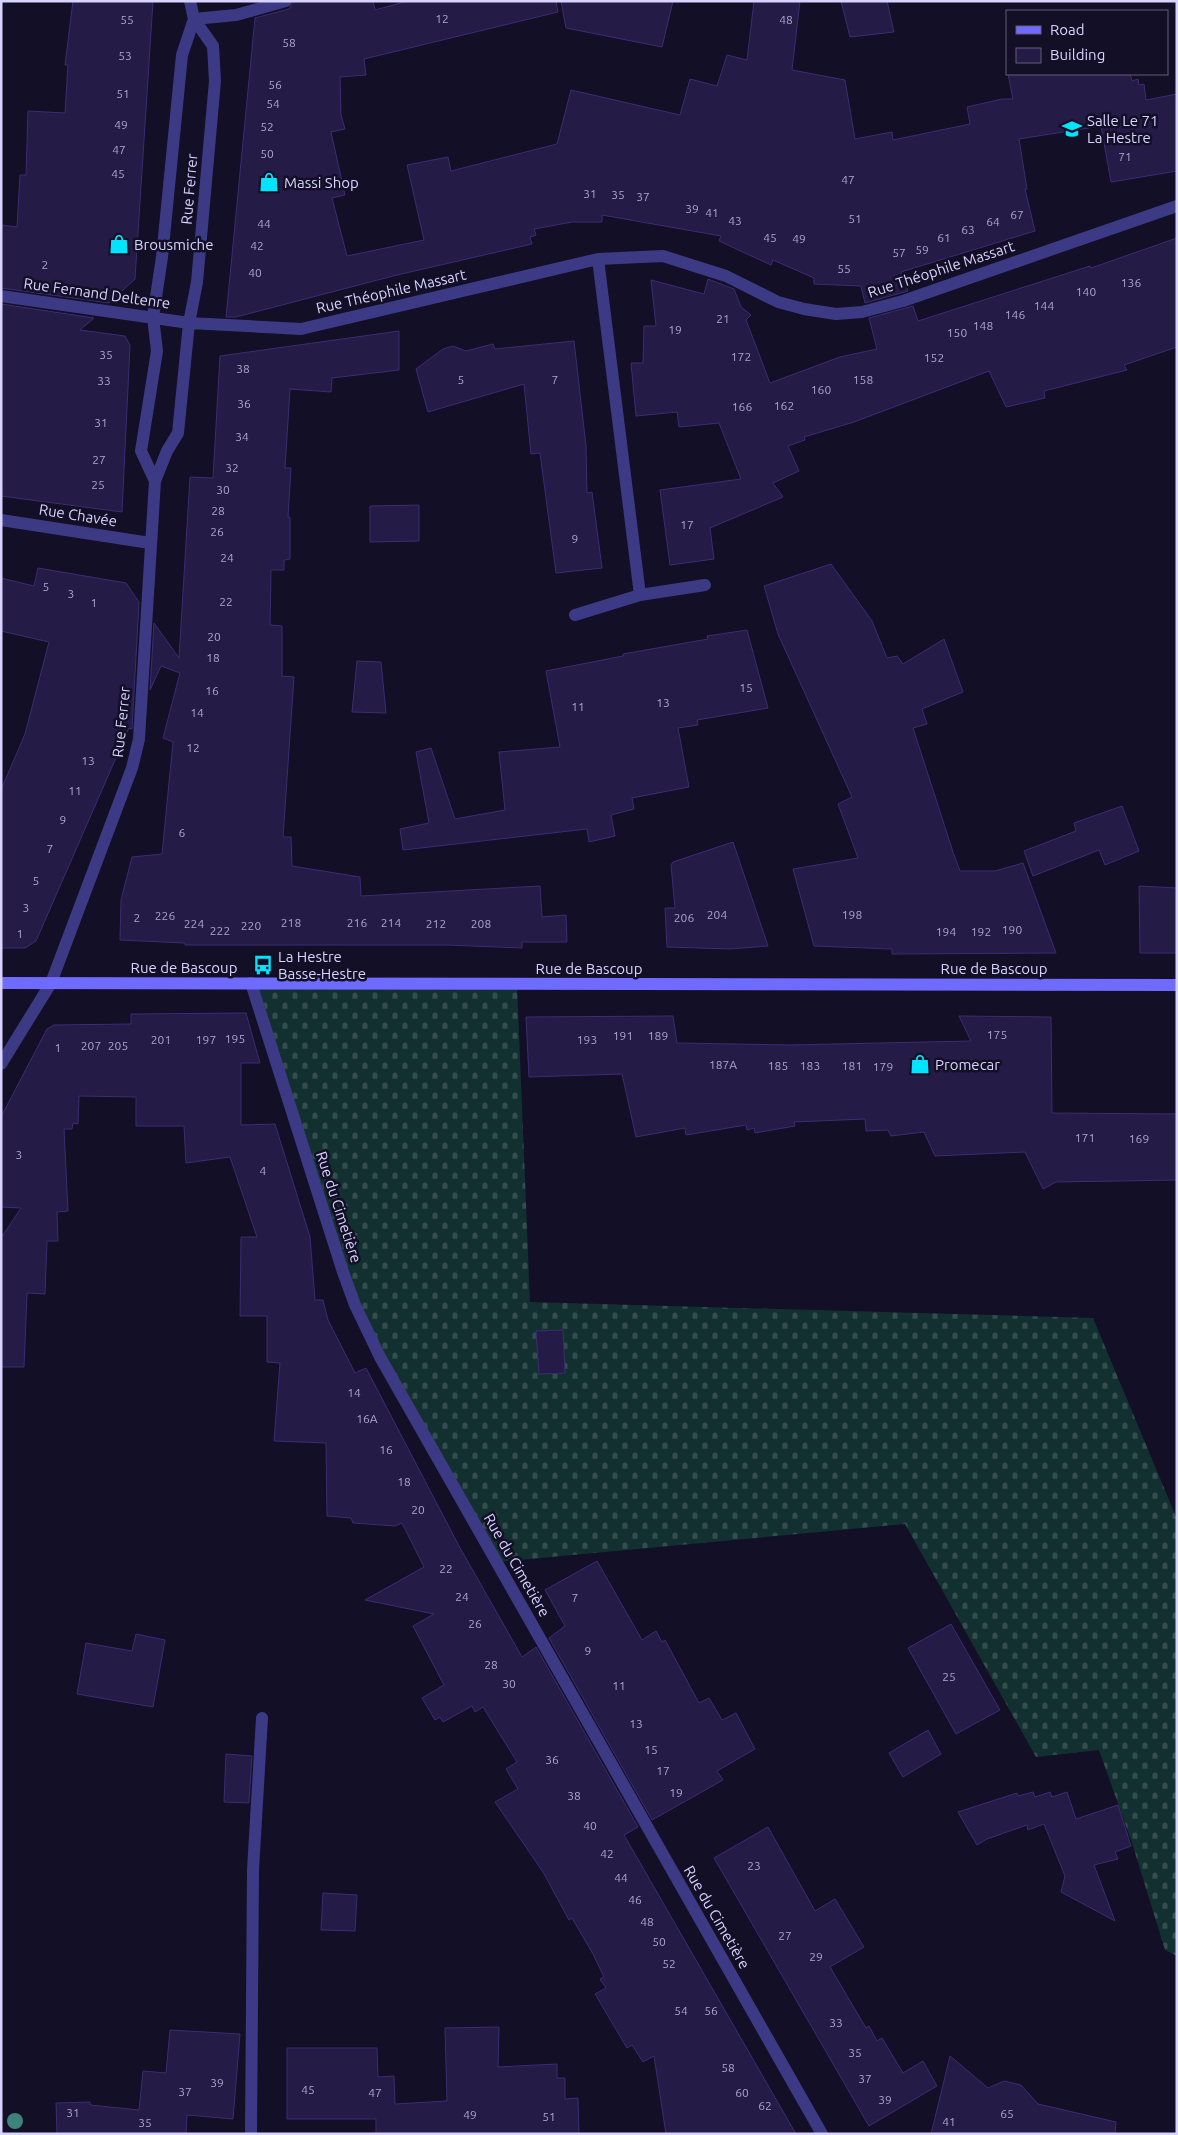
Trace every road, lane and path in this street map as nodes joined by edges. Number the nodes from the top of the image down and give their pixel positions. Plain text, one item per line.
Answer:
1 (190, 1) edge
2 (286, 1) edge
3 (194, 19) junction
4 (1177, 206) edge
5 (598, 259) junction
6 (1, 296) edge
7 (153, 317) junction
8 (189, 323) junction
9 (155, 481) junction
10 (1, 520) edge
11 (150, 543) junction
12 (705, 585) dead end
13 (640, 595) junction
14 (575, 615) dead end
15 (1, 983) edge
16 (51, 983) junction
17 (251, 983) junction
18 (1177, 985) edge
19 (1, 1064) edge
20 (262, 1718) dead end
21 (251, 2134) edge
22 (822, 2134) edge

1 - 3 street, Rue Ferrer
2 - 3 street
3 - 7 street, Rue Ferrer
3 - 8 street, Rue Ferrer
4 - 5 street, Rue Théophile Massart
5 - 8 street, Rue Théophile Massart
5 - 13 street
6 - 7 street, Rue Fernand Deltenre
7 - 8 street, Rue Fernand Deltenre
7 - 9 street, Rue Ferrer
8 - 9 street, Rue Ferrer
9 - 11 street, Rue Ferrer
10 - 11 street, Rue Chavée
11 - 16 street, Rue Ferrer
12 - 13 street
13 - 14 street
15 - 16 main road, Rue de Bascoup
16 - 17 main road, Rue de Bascoup
16 - 19 street, Rue Ferrer
17 - 18 main road, Rue de Bascoup
17 - 22 street, Rue du Cimetière
20 - 21 street

